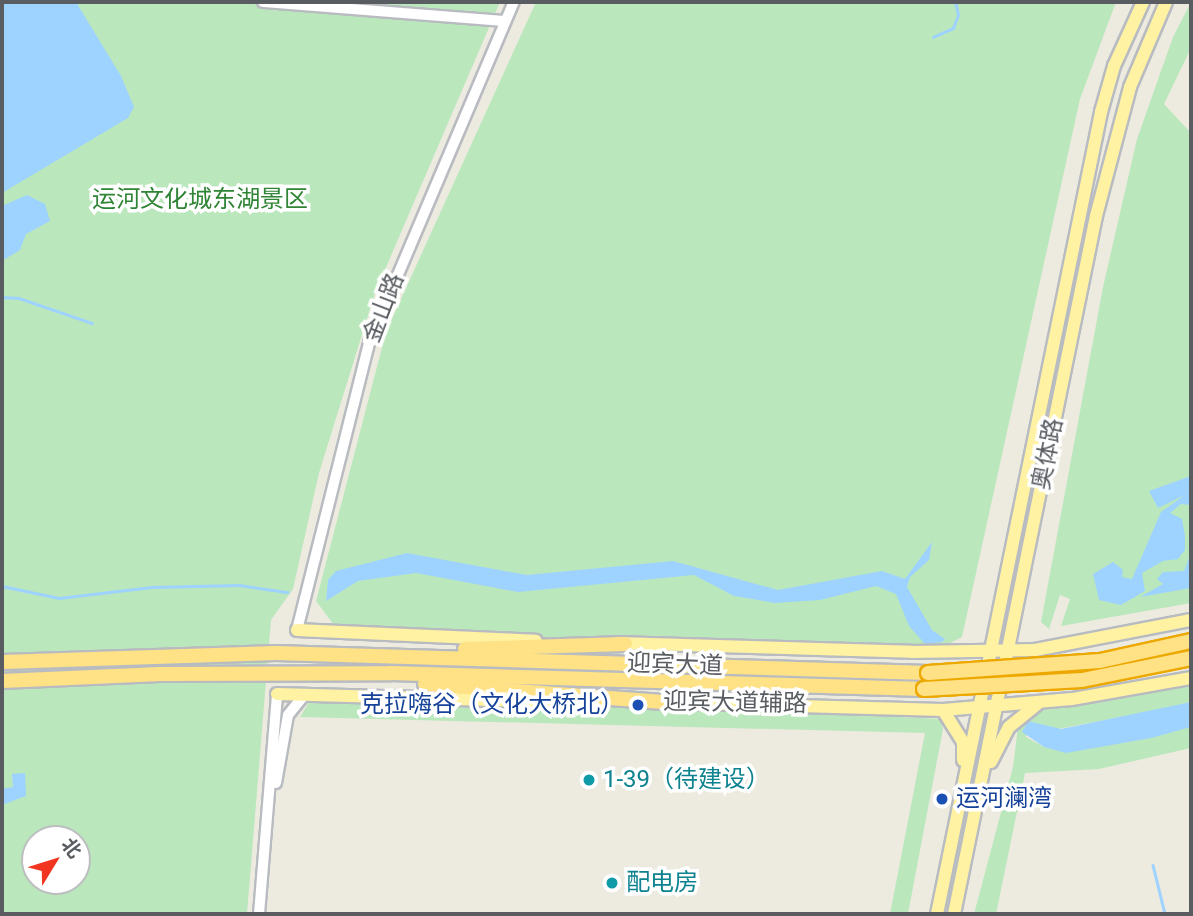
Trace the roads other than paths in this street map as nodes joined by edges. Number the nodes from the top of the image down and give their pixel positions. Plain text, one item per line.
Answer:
1 (263, 2) edge
2 (514, 2) edge
3 (1143, 2) edge
4 (1166, 2) edge
5 (505, 21) junction
6 (1191, 620) edge
7 (297, 630) joint
8 (1191, 641) edge
9 (625, 643) junction
10 (990, 650) junction
11 (1008, 650) junction
12 (219, 654) junction
13 (1191, 659) edge
14 (2, 662) edge
15 (231, 673) junction
16 (1191, 678) edge
17 (2, 681) edge
18 (277, 694) joint
19 (304, 695) junction
20 (666, 702) junction
21 (1040, 702) junction
22 (996, 706) junction
23 (979, 708) junction
24 (943, 710) junction
25 (962, 793) junction
26 (979, 795) junction
27 (266, 839) junction
28 (259, 914) edge
29 (937, 914) edge
30 (954, 914) edge

1 - 5 street
2 - 5 street, 金山路
3 - 10 main road, 奥体路
4 - 11 main road, 奥体路
5 - 7 street, 金山路
6 - 11 main road
7 - 9 main road
8 - 12 highway, 迎宾大道, bridge
9 - 10 main road
9 - 12 highway
10 - 11 main road
10 - 23 main road, 奥体路
11 - 22 main road, 奥体路
12 - 14 highway, 迎宾大道
13 - 15 highway, 迎宾大道, bridge
15 - 17 highway, 迎宾大道
15 - 20 highway
16 - 21 main road, 迎宾大道辅路
18 - 19 main road, 迎宾大道辅路
18 - 27 street
19 - 20 main road, 迎宾大道辅路
19 - 27 street
20 - 24 main road, 迎宾大道辅路
21 - 22 main road, 迎宾大道辅路
21 - 26 main road
22 - 23 main road, 迎宾大道辅路
22 - 26 main road, 奥体路
23 - 24 main road, 迎宾大道辅路
23 - 25 main road, 奥体路
24 - 25 main road
25 - 29 main road, 奥体路
26 - 30 main road, 奥体路
27 - 28 street

